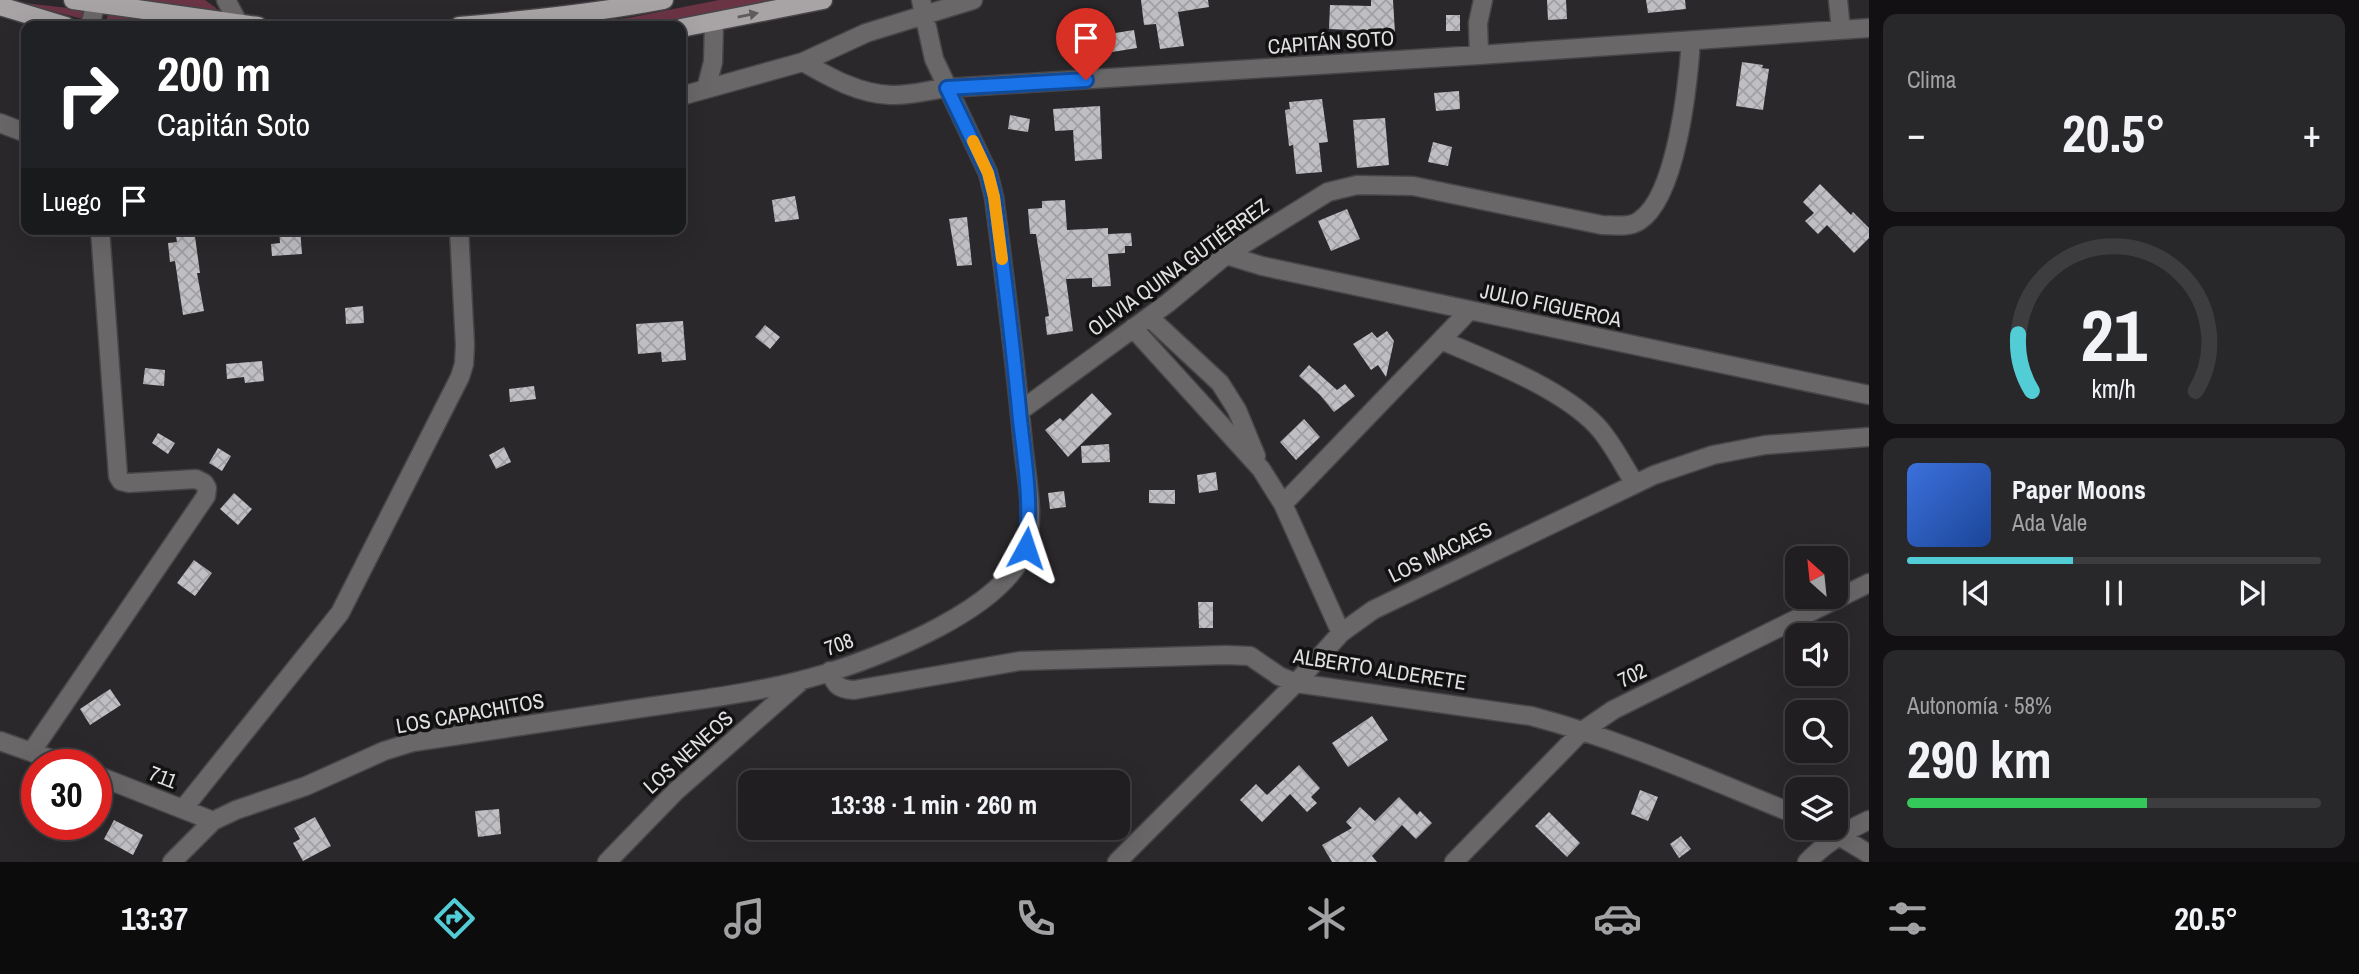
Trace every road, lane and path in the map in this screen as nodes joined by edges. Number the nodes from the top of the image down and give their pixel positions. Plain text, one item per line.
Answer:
1 (73, 0) edge
2 (226, 0) edge
3 (664, 0) edge
4 (823, 0) edge
5 (973, 0) edge
6 (1483, 0) edge
7 (1838, 0) edge
8 (97, 1) edge
9 (0, 6) edge
10 (923, 7) edge
11 (50, 21) edge
12 (91, 21) edge
13 (216, 21) edge
14 (238, 21) edge
15 (517, 21) edge
16 (713, 22) junction
17 (686, 27) edge
18 (1869, 28) edge
19 (1841, 30) junction
20 (1691, 41) junction
21 (1479, 55) junction
22 (803, 62) junction
23 (947, 88) junction
24 (706, 89) junction
25 (686, 95) edge
26 (0, 123) edge
27 (21, 131) edge
28 (100, 235) edge
29 (458, 235) edge
30 (1226, 255) junction
31 (1469, 311) junction
32 (1149, 317) junction
33 (1133, 328) junction
34 (1443, 341) junction
35 (1869, 395) edge
36 (1020, 411) junction
37 (1869, 437) edge
38 (1261, 469) junction
39 (1635, 484) junction
40 (1283, 504) junction
41 (1869, 583) edge
42 (1341, 633) junction
43 (830, 671) junction
44 (803, 678) junction
45 (1296, 683) junction
46 (1581, 732) junction
47 (0, 741) edge
48 (26, 749) edge
49 (33, 749) edge
50 (112, 781) edge
51 (183, 809) junction
52 (1785, 810) edge
53 (1869, 820) edge
54 (213, 821) junction
55 (1848, 826) edge
56 (1826, 840) edge
57 (1847, 840) edge
58 (1869, 854) edge
59 (172, 862) edge
60 (607, 862) edge
61 (1117, 862) edge
62 (1454, 862) edge
63 (1807, 862) edge

1 - 8 main road
2 - 14 street
3 - 15 main road
16 -> 4 main road
5 - 10 street
6 - 21 street
7 - 19 street
8 - 12 street
8 - 13 main road
9 - 11 main road
10 - 22 street
10 - 23 street, 708
16 - 17 main road
16 - 24 street
18 - 19 street, CAPITÁN SOTO
19 - 20 street, CAPITÁN SOTO
20 - 21 street, CAPITÁN SOTO
20 - 30 street, OLIVIA QUINA GUTIÉRREZ
21 - 23 street, CAPITÁN SOTO
22 - 23 street, CAPITÁN SOTO
22 - 24 street
23 - 36 street, 708
24 - 25 street
26 - 27 street
28 - 49 street
29 - 51 street
30 - 31 street, JULIO FIGUEROA
30 - 32 street, OLIVIA QUINA GUTIÉRREZ
31 - 34 street
31 - 35 street, JULIO FIGUEROA
32 - 33 street, OLIVIA QUINA GUTIÉRREZ
32 - 38 street
33 - 36 street, OLIVIA QUINA GUTIÉRREZ
33 - 38 street
34 - 39 street
34 - 40 street
36 - 43 street, 708
37 - 39 street, LOS MACAES
38 - 40 street
39 - 42 street, LOS MACAES
40 - 42 street
41 - 46 street, 702
42 - 45 street, LOS MACAES
43 - 44 street, 708
43 - 45 street, ALBERTO ALDERETE
44 - 54 street, LOS CAPACHITOS
44 - 60 street, LOS NENEOS
45 - 46 street, ALBERTO ALDERETE
45 - 61 street, LOS MACAES
46 - 52 street, ALBERTO ALDERETE
46 - 62 street, 702
47 - 48 street
50 - 51 street, 711
51 - 54 street, 711
53 - 55 street
54 - 59 street, LOS CAPACHITOS
56 - 63 street
57 - 58 street

